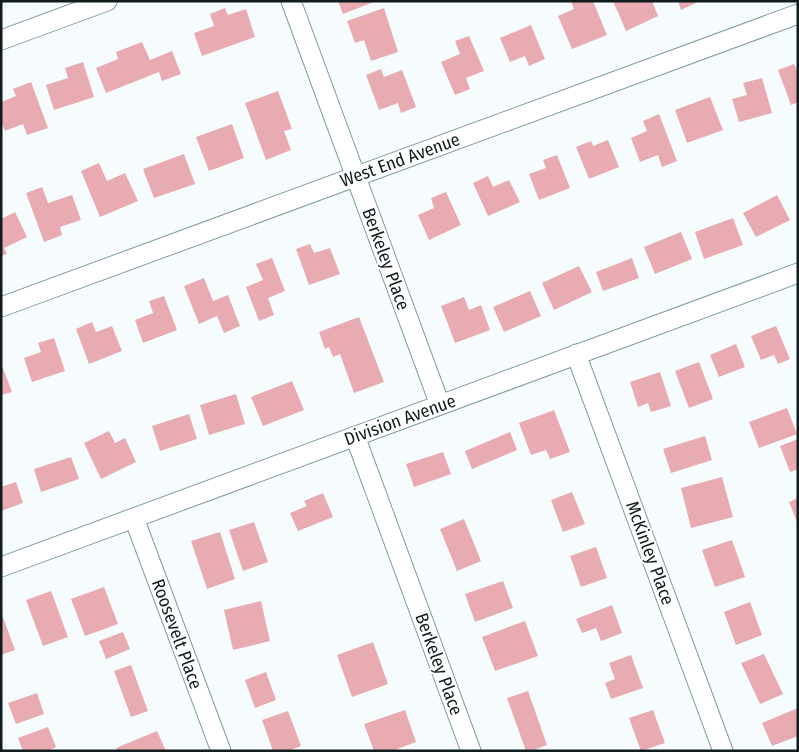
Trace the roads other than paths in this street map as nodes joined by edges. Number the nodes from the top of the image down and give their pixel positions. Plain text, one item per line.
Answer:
1 (107, 1) edge
2 (291, 1) edge
3 (798, 14) edge
4 (1, 40) edge
5 (356, 176) junction
6 (798, 273) edge
7 (1, 307) edge
8 (576, 354) junction
9 (440, 405) junction
10 (355, 436) junction
11 (134, 518) junction
12 (1, 567) edge
13 (220, 751) edge
14 (471, 751) edge
15 (724, 751) edge

1 - 4 street
2 - 5 street, Berkeley Place
3 - 5 street, West End Avenue
5 - 7 street, West End Avenue
5 - 9 street, Berkeley Place
6 - 8 street, Division Avenue
8 - 9 street, Division Avenue
8 - 15 street, McKinley Place
9 - 10 street, Division Avenue
10 - 11 street, Division Avenue
10 - 14 street, Berkeley Place
11 - 12 street, Division Avenue
11 - 13 street, Roosevelt Place

